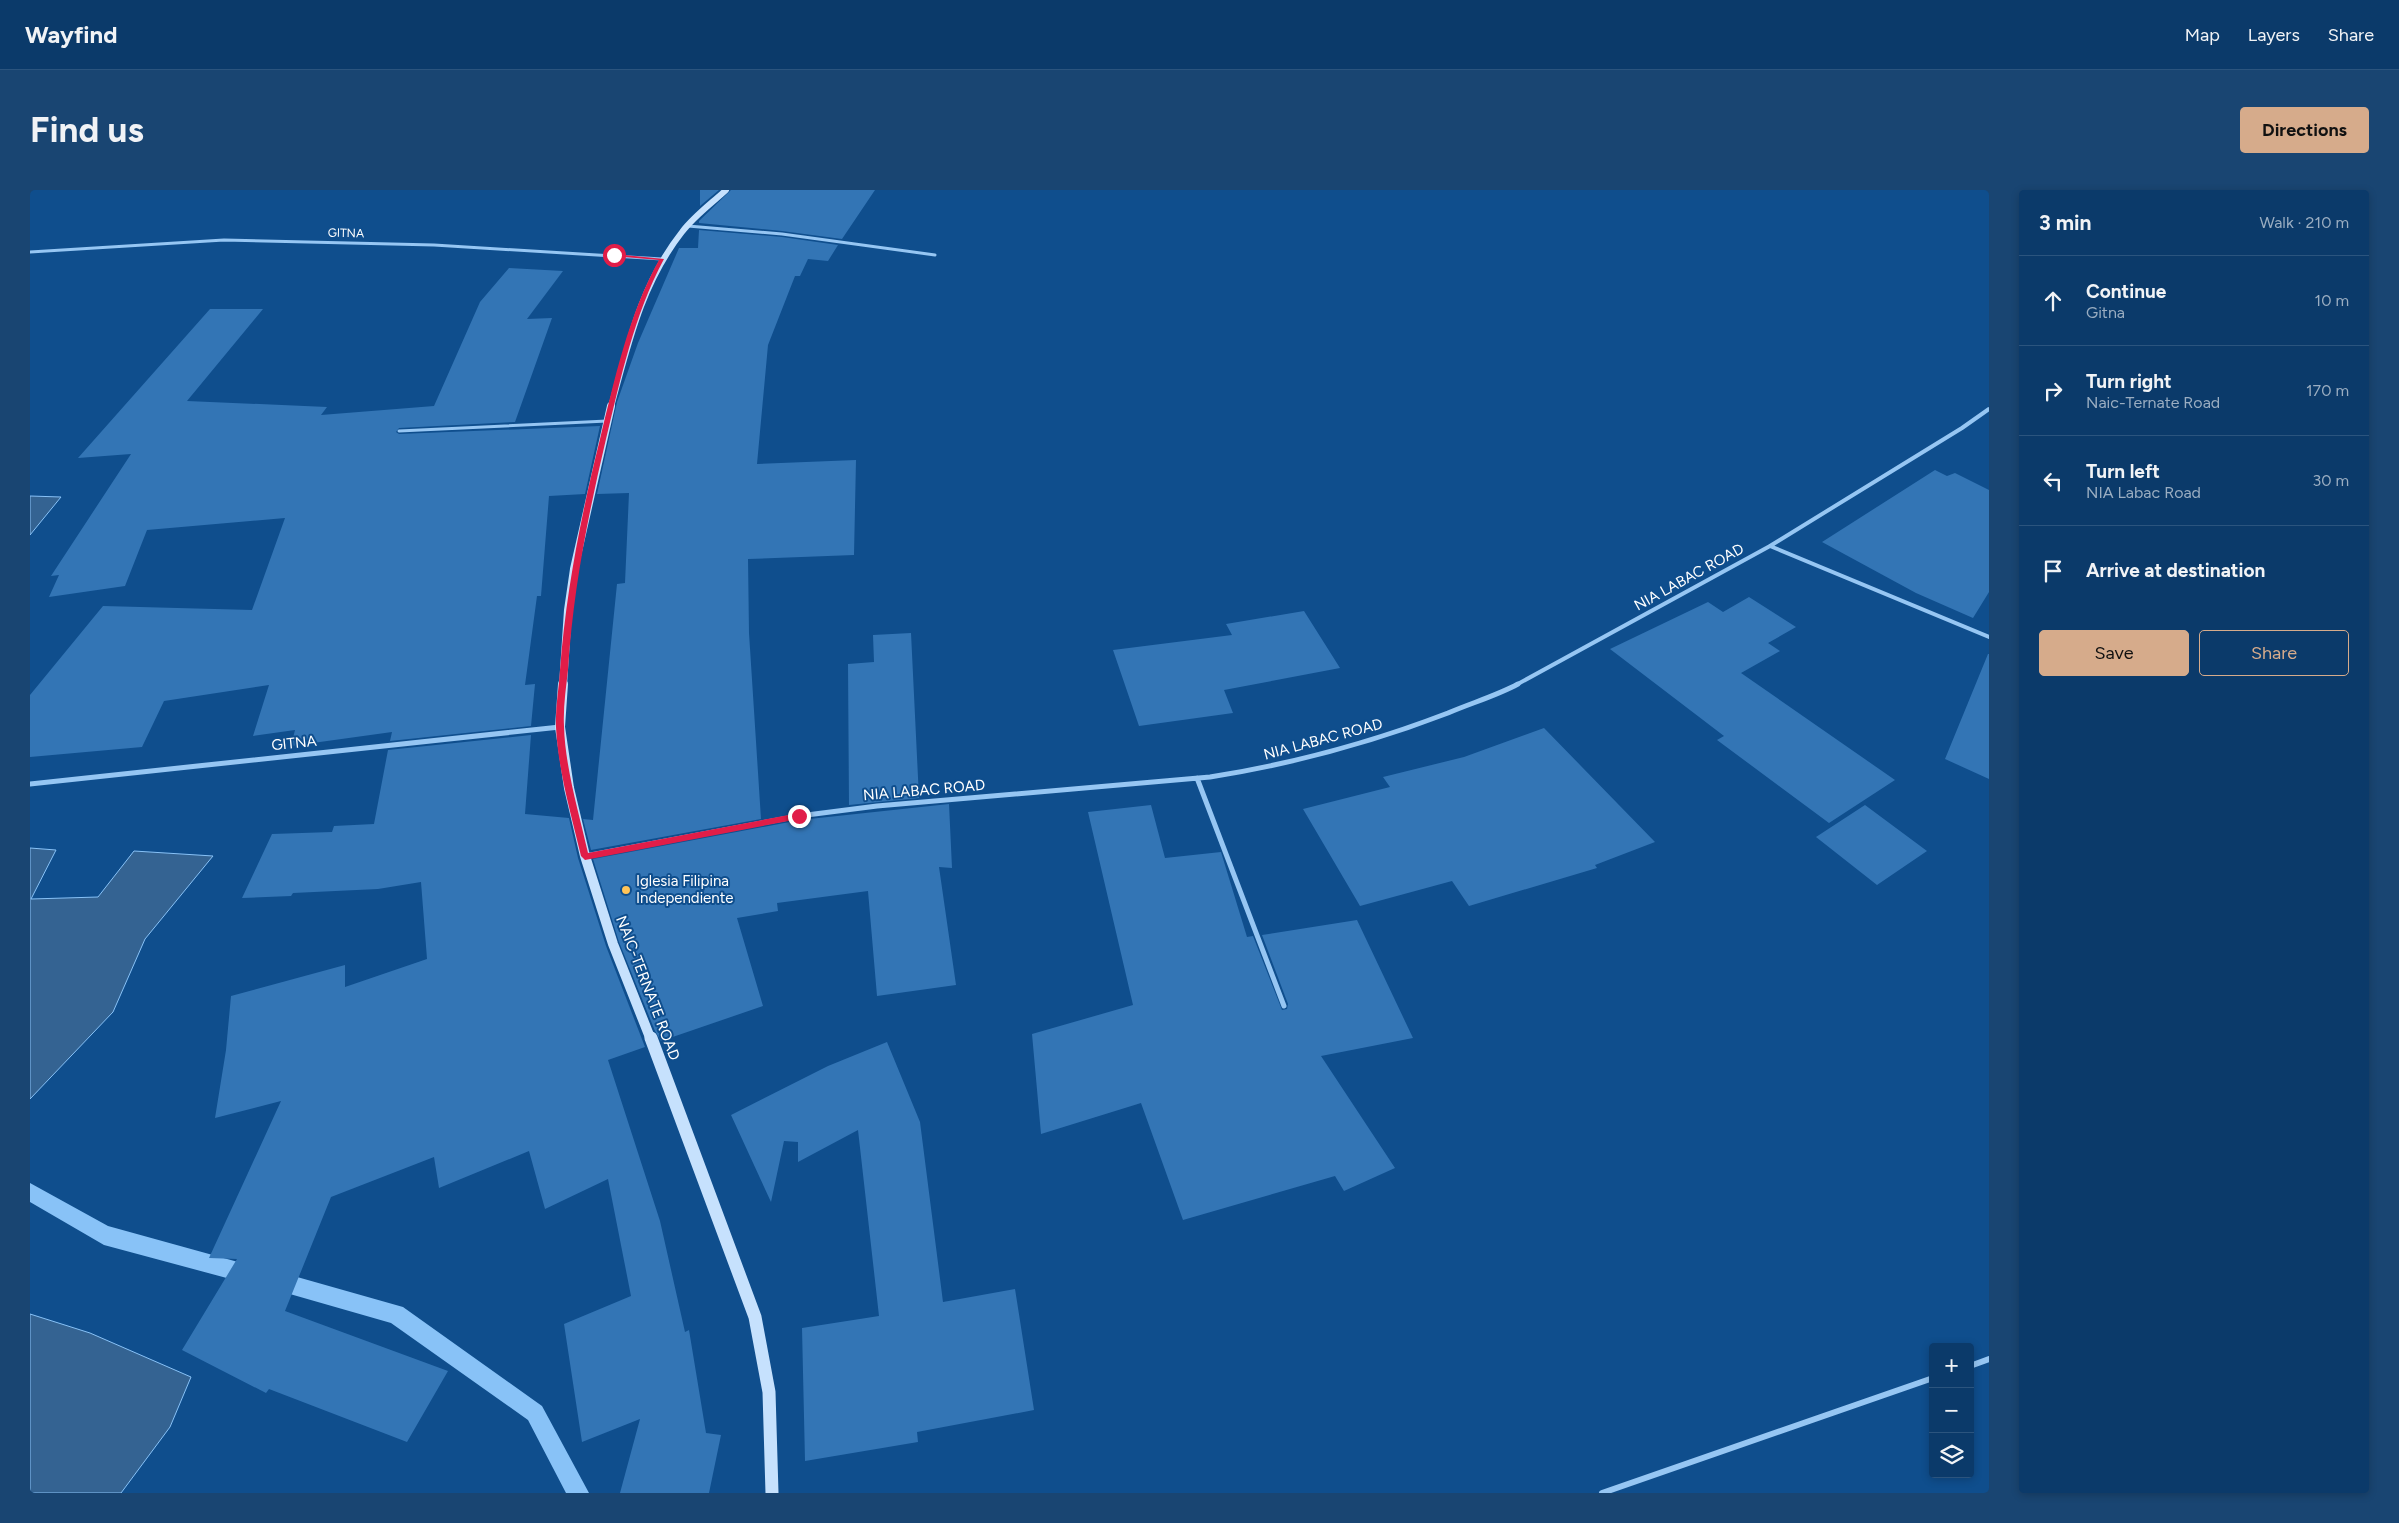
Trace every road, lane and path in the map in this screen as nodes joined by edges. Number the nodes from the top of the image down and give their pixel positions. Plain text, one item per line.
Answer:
1 (726, 190) edge
2 (688, 226) junction
3 (30, 252) edge
4 (935, 255) dead end
5 (662, 259) junction
6 (1989, 409) edge
7 (607, 421) junction
8 (399, 431) dead end
9 (1770, 546) junction
10 (1989, 637) edge
11 (560, 727) junction
12 (1197, 778) junction
13 (30, 784) edge
14 (585, 856) junction
15 (1284, 1006) dead end
16 (1989, 1359) edge
17 (1974, 1365) edge
18 (1929, 1379) edge
19 (772, 1493) edge
20 (1602, 1493) edge

1 - 2 main road, NAIC-TERNATE ROAD
2 - 4 street
2 - 5 main road, NAIC-TERNATE ROAD
3 - 5 street, GITNA
5 - 7 main road, NAIC-TERNATE ROAD
6 - 9 street, NIA LABAC ROAD
7 - 8 lane
7 - 11 main road, NAIC-TERNATE ROAD
9 - 10 street
9 - 12 street, NIA LABAC ROAD
11 - 13 street, GITNA
11 - 14 main road, NAIC-TERNATE ROAD
12 - 14 street, NIA LABAC ROAD
12 - 15 street
14 - 19 main road, NAIC-TERNATE ROAD
16 - 17 street
18 - 20 street

